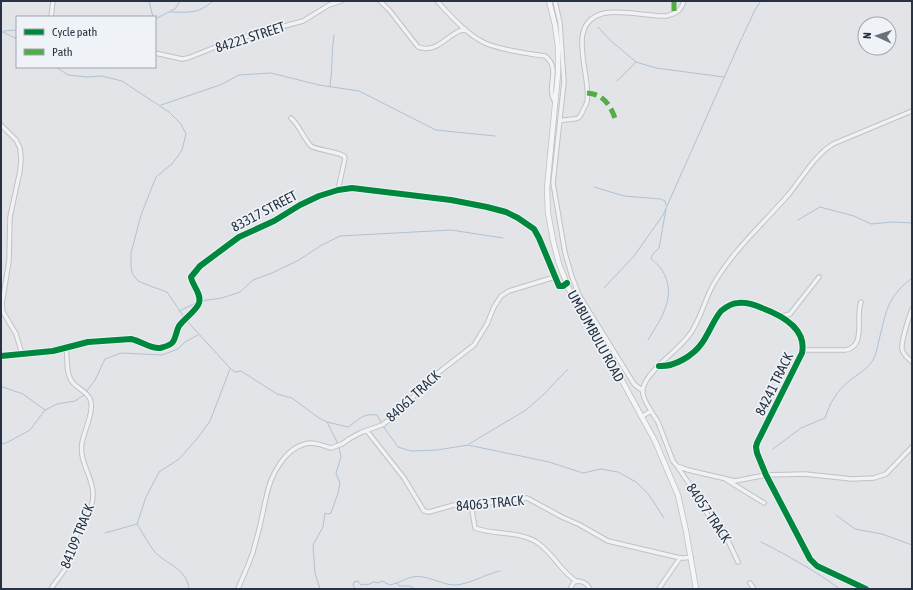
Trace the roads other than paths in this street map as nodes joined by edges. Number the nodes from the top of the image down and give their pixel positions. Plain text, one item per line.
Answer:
1 (52, 1) edge
2 (341, 1) edge
3 (380, 1) edge
4 (436, 1) edge
5 (549, 1) edge
6 (555, 1) edge
7 (684, 1) edge
8 (51, 16) edge
9 (465, 29) junction
10 (156, 53) edge
11 (555, 102) junction
12 (912, 111) edge
13 (291, 118) dead end
14 (560, 121) junction
15 (1, 126) edge
16 (550, 183) junction
17 (338, 190) junction
18 (555, 276) junction
19 (572, 277) junction
20 (819, 277) dead end
21 (566, 281) junction
22 (861, 302) dead end
23 (912, 309) edge
24 (780, 316) junction
25 (66, 347) junction
26 (803, 350) junction
27 (22, 354) junction
28 (1, 356) edge
29 (912, 362) edge
30 (659, 366) junction
31 (643, 391) junction
32 (651, 411) junction
33 (641, 417) junction
34 (367, 431) junction
35 (912, 447) edge
36 (677, 466) junction
37 (766, 475) junction
38 (722, 478) junction
39 (764, 503) dead end
40 (471, 504) junction
41 (680, 558) junction
42 (691, 558) junction
43 (738, 562) dead end
44 (576, 581) junction
45 (750, 583) dead end
46 (51, 589) edge
47 (238, 589) edge
48 (570, 589) edge
49 (590, 589) edge
50 (659, 589) edge
51 (696, 589) edge
52 (754, 589) edge
53 (866, 589) edge

1 - 8 street
2 - 10 street, 84221 STREET
3 - 9 street
4 - 9 street
5 - 11 main road, UMBUMBULU ROAD
6 - 14 street
7 - 14 street
9 - 11 street
11 - 16 main road, UMBUMBULU ROAD
12 - 30 street
13 - 17 street
14 - 16 street
15 - 27 street
16 - 19 street
16 - 21 main road, UMBUMBULU ROAD
17 - 18 street, 83317 STREET
17 - 25 street, 83317 STREET
18 - 21 street
18 - 34 street, 84061 TRACK
19 - 21 street
19 - 31 street
20 - 24 street
21 - 33 main road, UMBUMBULU ROAD
22 - 26 street
23 - 29 street
24 - 26 street, 84241 TRACK
24 - 30 street, 84241 TRACK
25 - 27 street, 83317 STREET
25 - 46 street, 84109 TRACK
26 - 37 street, 84241 TRACK
27 - 28 street, 83317 STREET
30 - 31 street
31 - 32 street, 84057 TRACK
32 - 33 street
32 - 36 street, 84057 TRACK
33 - 42 main road, UMBUMBULU ROAD
34 - 40 street, 84063 TRACK
34 - 47 street, 84061 TRACK
35 - 37 street
36 - 38 street
36 - 43 street, 84057 TRACK
37 - 38 street
37 - 53 street, 84241 TRACK
38 - 39 street
40 - 41 street, 84063 TRACK
40 - 44 street
41 - 42 street, 84063 TRACK
41 - 50 street
42 - 51 main road, UMBUMBULU ROAD
44 - 48 street
44 - 49 street
45 - 52 street

